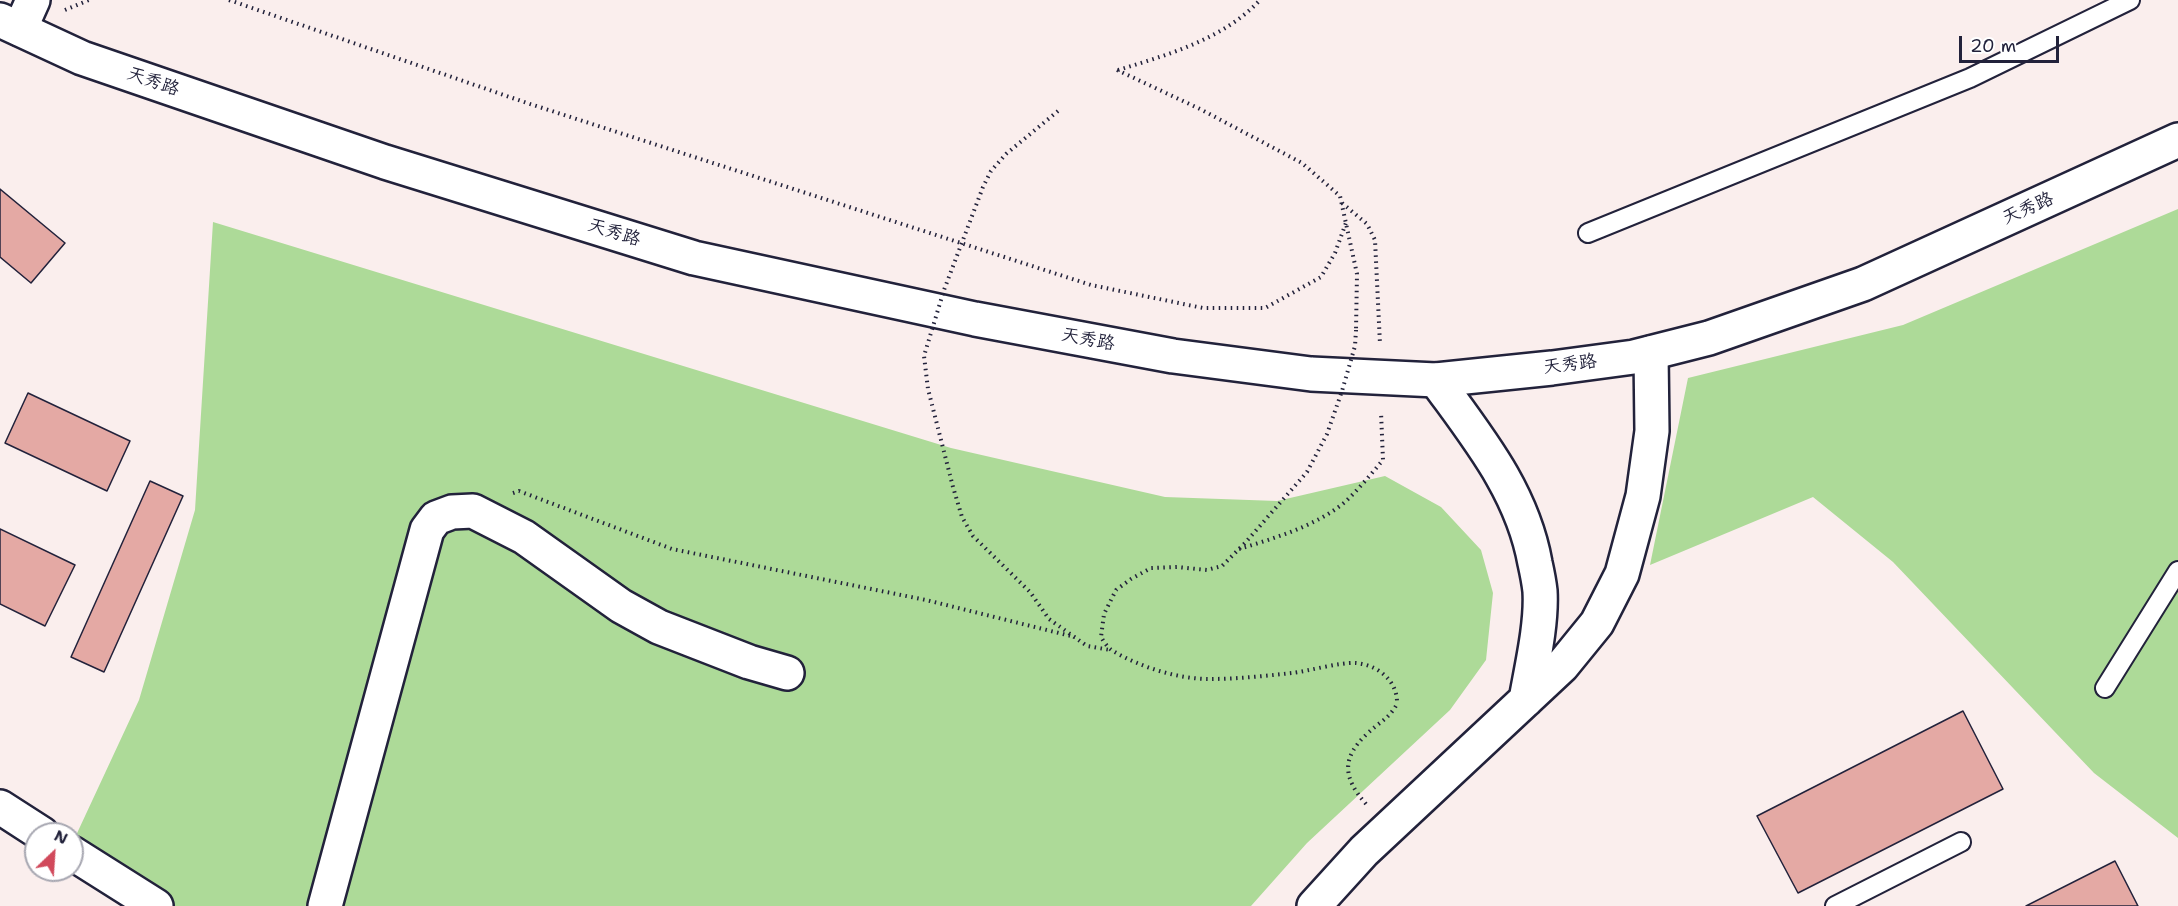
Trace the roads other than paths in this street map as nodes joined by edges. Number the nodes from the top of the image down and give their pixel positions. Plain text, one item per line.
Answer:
1 (33, 0) edge
2 (2130, 0) edge
3 (10, 25) edge
4 (2178, 140) edge
5 (1588, 232) dead end
6 (1651, 353) junction
7 (1436, 380) junction
8 (2178, 571) edge
9 (788, 673) dead end
10 (2105, 688) dead end
11 (1526, 700) junction
12 (0, 807) edge
13 (24, 822) edge
14 (1961, 842) dead end
15 (84, 861) edge
16 (156, 906) edge
17 (325, 906) edge
18 (1314, 906) edge
19 (1835, 906) edge

1 - 3 main road
2 - 5 lane
3 - 7 main road, 天秀路
4 - 6 main road, 天秀路
6 - 7 main road, 天秀路
6 - 11 main road
7 - 11 main road
8 - 10 lane
9 - 17 main road
11 - 18 main road
12 - 13 main road
14 - 19 lane
15 - 16 main road

